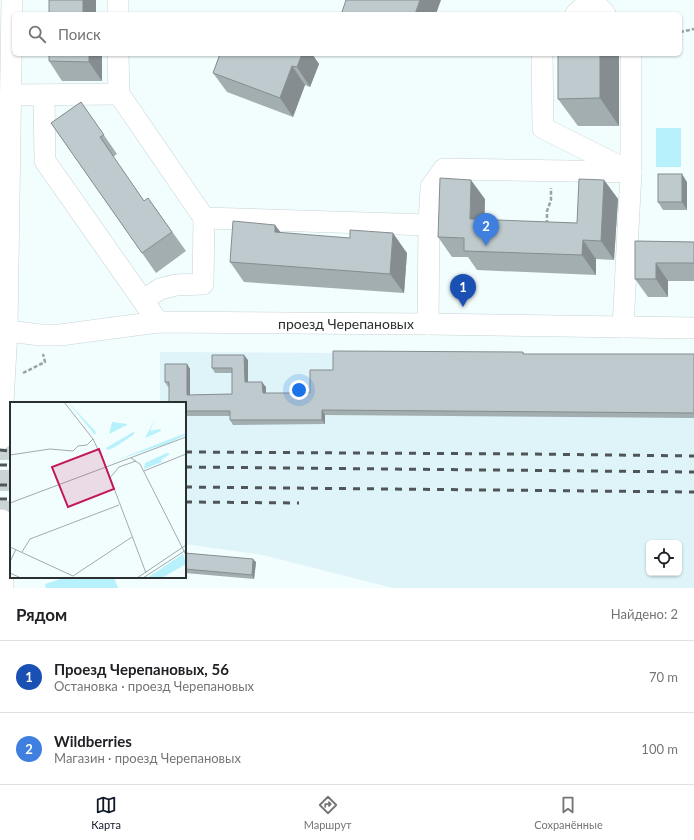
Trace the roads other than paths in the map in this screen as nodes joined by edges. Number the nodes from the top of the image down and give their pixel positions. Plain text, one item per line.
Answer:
1 (12, 0) edge
2 (118, 0) edge
3 (591, 0) edge
4 (118, 12) edge
5 (578, 12) edge
6 (603, 12) edge
7 (118, 56) edge
8 (542, 56) edge
9 (631, 56) edge
10 (119, 94) junction
11 (10, 95) junction
12 (44, 95) junction
13 (5, 148) edge
14 (631, 172) junction
15 (204, 218) junction
16 (429, 225) junction
17 (143, 300) junction
18 (158, 322) junction
19 (428, 324) junction
20 (623, 327) junction
21 (694, 328) edge
22 (4, 330) edge
23 (1, 439) dead end
24 (2, 520) dead end
25 (3, 588) edge

1 - 11 street
2 - 4 street
3 - 5 street
3 - 6 street
7 - 10 street
8 - 14 street
9 - 14 street
10 - 12 street
10 - 15 street
11 - 12 street
11 - 13 street
12 - 17 street
13 - 22 street
14 - 16 street
14 - 20 street
15 - 16 street
15 - 17 street
16 - 19 street
17 - 18 street
18 - 19 street, проезд Черепановых
18 - 22 street, проезд Черепановых
19 - 20 street, проезд Черепановых
20 - 21 street, проезд Черепановых
22 - 23 street
24 - 25 street

